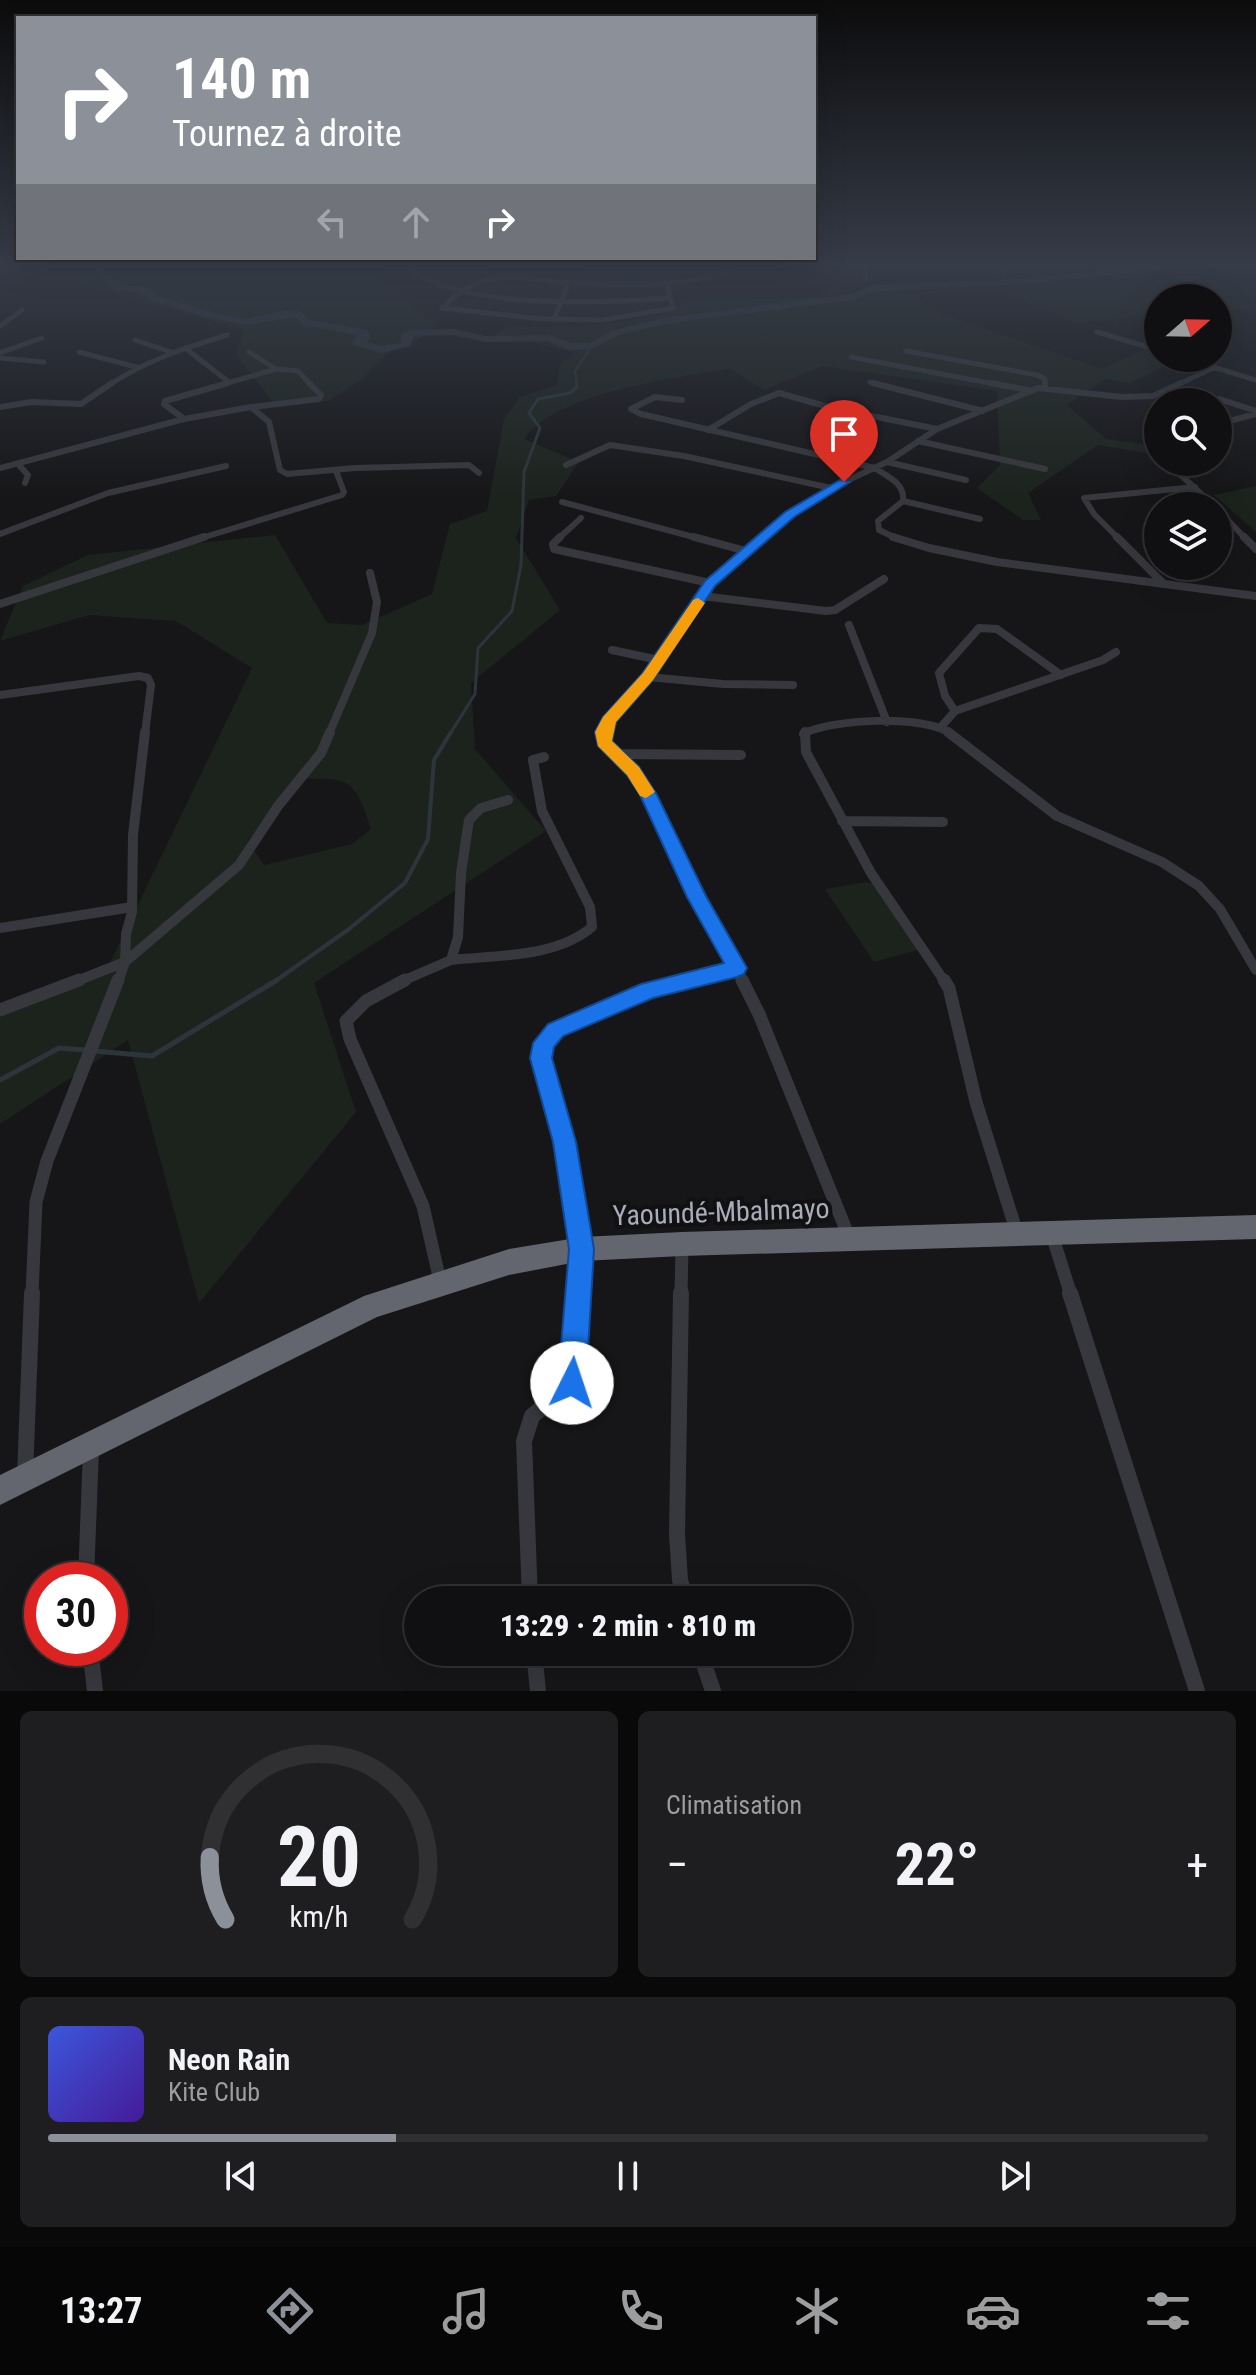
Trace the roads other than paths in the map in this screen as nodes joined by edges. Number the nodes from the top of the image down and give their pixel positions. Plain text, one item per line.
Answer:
1 (35, 341) edge
2 (138, 341) edge
3 (208, 341) edge
4 (185, 348) junction
5 (906, 351) dead end
6 (79, 352) dead end
7 (171, 352) junction
8 (249, 352) dead end
9 (0, 355) edge
10 (851, 357) dead end
11 (44, 362) dead end
12 (136, 367) junction
13 (276, 369) junction
14 (1256, 369) edge
15 (1204, 372) edge
16 (1231, 372) edge
17 (1243, 376) junction
18 (1256, 380) edge
19 (229, 382) junction
20 (870, 382) dead end
21 (1045, 387) junction
22 (1030, 391) junction
23 (682, 400) dead end
24 (1232, 404) edge
25 (0, 407) edge
26 (251, 407) junction
27 (983, 411) junction
28 (1256, 412) edge
29 (184, 419) junction
30 (1232, 420) edge
31 (937, 429) junction
32 (708, 430) junction
33 (918, 441) junction
34 (887, 462) junction
35 (19, 465) junction
36 (566, 465) dead end
37 (226, 466) dead end
38 (0, 468) edge
39 (875, 468) junction
40 (1045, 469) dead end
41 (336, 471) junction
42 (479, 473) dead end
43 (1183, 476) edge
44 (966, 480) dead end
45 (25, 483) dead end
46 (1195, 487) junction
47 (831, 488) junction
48 (1200, 492) edge
49 (903, 501) junction
50 (562, 502) dead end
51 (581, 518) dead end
52 (980, 519) dead end
53 (1232, 524) edge
54 (0, 534) edge
55 (1256, 549) edge
56 (746, 551) junction
57 (370, 573) dead end
58 (884, 579) dead end
59 (710, 583) junction
60 (1163, 583) junction
61 (702, 596) junction
62 (1256, 596) edge
63 (0, 604) edge
64 (849, 625) dead end
65 (612, 650) dead end
66 (1116, 652) dead end
67 (659, 660) junction
68 (1061, 675) junction
69 (648, 677) junction
70 (793, 685) dead end
71 (0, 695) edge
72 (955, 711) junction
73 (887, 722) junction
74 (941, 727) junction
75 (613, 754) junction
76 (741, 755) dead end
77 (544, 757) dead end
78 (508, 800) dead end
79 (842, 821) junction
80 (943, 822) dead end
81 (132, 907) junction
82 (0, 928) edge
83 (451, 960) junction
84 (125, 962) junction
85 (737, 968) junction
86 (1256, 970) edge
87 (0, 1010) edge
88 (1254, 1231) edge
89 (1051, 1233) junction
90 (1017, 1234) junction
91 (850, 1239) junction
92 (682, 1244) junction
93 (582, 1249) junction
94 (440, 1281) junction
95 (91, 1443) junction
96 (25, 1477) junction
97 (0, 1490) edge
98 (87, 1562) edge
99 (529, 1586) edge
100 (682, 1586) edge
101 (92, 1666) edge
102 (535, 1666) edge
103 (705, 1666) edge
104 (95, 1691) edge
105 (538, 1691) edge
106 (713, 1691) edge
107 (1197, 1691) edge

1 - 9 street
2 - 7 street
3 - 4 street
4 - 7 street
4 - 19 street
5 - 21 street
6 - 12 street
7 - 12 street
8 - 13 street
9 - 11 street
10 - 22 street
12 - 25 street
13 - 19 street
13 - 26 street
14 - 17 street
15 - 21 street
16 - 17 street
17 - 18 street
19 - 29 street
20 - 27 street
21 - 22 street
22 - 27 street
23 - 32 street
24 - 28 street
26 - 29 street
26 - 41 street
27 - 31 street
28 - 30 street
29 - 35 street
31 - 32 street
31 - 33 street
32 - 39 street
33 - 34 street
33 - 40 street
34 - 39 street
34 - 44 street
35 - 38 street
35 - 45 street
36 - 47 street
37 - 54 street
39 - 47 street
39 - 49 street
41 - 42 street
41 - 63 street
43 - 46 street
46 - 48 street
46 - 60 street
47 - 56 street
49 - 52 street
49 - 60 street
50 - 56 street
51 - 59 street
53 - 55 street
56 - 59 street
57 - 84 street
58 - 61 street
59 - 61 street
60 - 62 street
61 - 67 street
64 - 73 street
65 - 67 street
66 - 68 street
67 - 69 street
68 - 72 street
68 - 72 street
69 - 70 street
69 - 75 street
71 - 81 street
72 - 74 street
73 - 74 street
73 - 79 street
74 - 86 street
75 - 76 street
75 - 85 street
77 - 83 street
78 - 83 street
79 - 80 street
79 - 90 street
81 - 82 street
81 - 84 street
83 - 94 street
84 - 87 street
84 - 96 street
85 - 91 street
85 - 93 street
88 - 89 highway, Yaoundé-Mbalmayo
89 - 90 highway, Yaoundé-Mbalmayo
89 - 107 street
90 - 91 highway, Yaoundé-Mbalmayo
91 - 92 highway, Yaoundé-Mbalmayo
92 - 93 highway, Yaoundé-Mbalmayo
92 - 100 street
93 - 94 highway, Yaoundé-Mbalmayo
93 - 99 street
94 - 95 highway, Yaoundé-Mbalmayo
95 - 96 highway, Yaoundé-Mbalmayo
95 - 98 street
96 - 97 highway, Yaoundé-Mbalmayo
101 - 104 street
102 - 105 street
103 - 106 street

